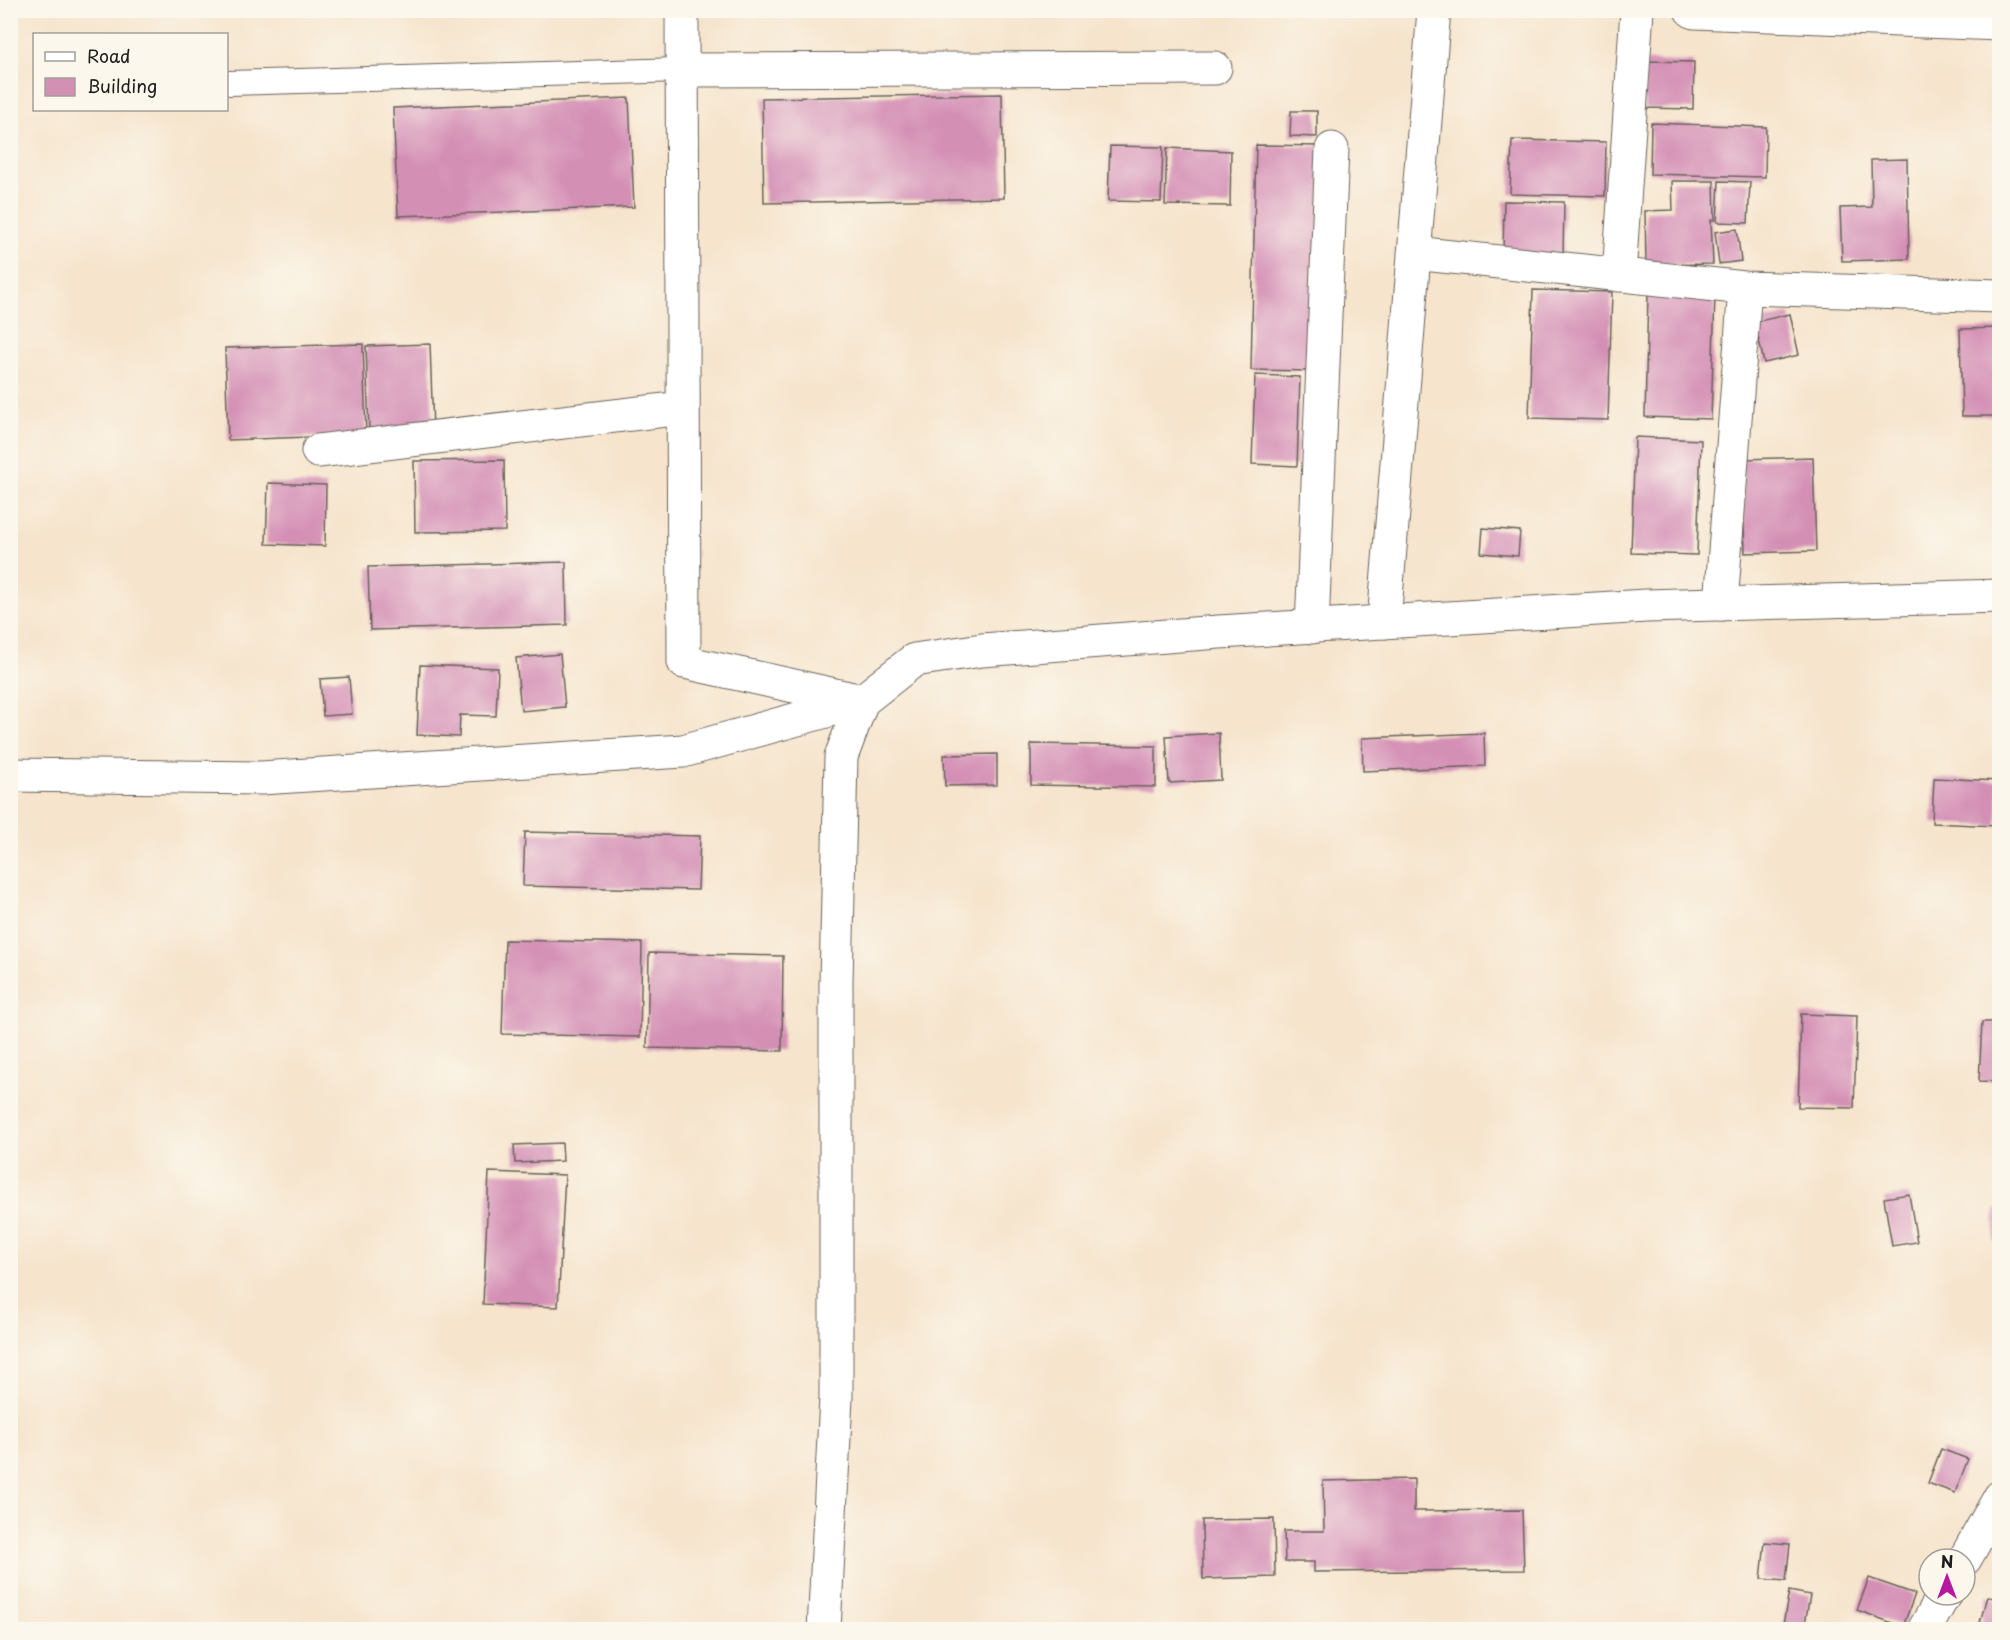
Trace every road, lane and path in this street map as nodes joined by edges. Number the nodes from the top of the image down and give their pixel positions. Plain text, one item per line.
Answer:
1 (682, 10) edge
2 (1434, 10) edge
3 (1637, 10) edge
4 (1691, 10) edge
5 (2000, 24) edge
6 (1215, 68) dead end
7 (682, 70) junction
8 (230, 83) dead end
9 (1332, 149) dead end
10 (1414, 253) junction
11 (1619, 275) junction
12 (1745, 288) junction
13 (2000, 296) edge
14 (682, 408) junction
15 (318, 451) dead end
16 (2000, 596) edge
17 (1721, 604) junction
18 (1384, 622) junction
19 (1312, 627) junction
20 (862, 701) junction
21 (10, 775) edge
22 (2000, 1497) edge
23 (1981, 1545) edge
24 (1937, 1607) edge
25 (824, 1629) edge
26 (1924, 1629) edge

1 - 7 street
2 - 10 street
3 - 11 street
4 - 5 street
6 - 7 street
7 - 8 lane
7 - 14 street
9 - 19 street
10 - 11 street
10 - 18 street
11 - 12 street
12 - 13 street
12 - 17 street
14 - 15 street
14 - 20 street
16 - 17 street
17 - 18 street
18 - 19 street
19 - 20 street
20 - 21 street
20 - 25 street
22 - 23 street
24 - 26 street

